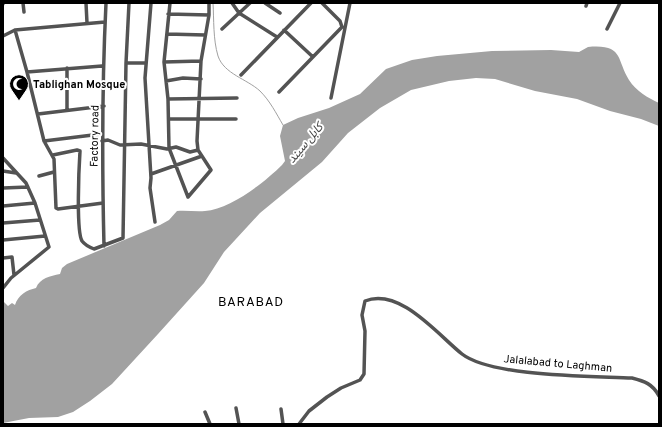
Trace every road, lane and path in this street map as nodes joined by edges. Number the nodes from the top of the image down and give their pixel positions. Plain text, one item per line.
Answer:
1 (24, 3) edge
2 (86, 3) edge
3 (106, 3) edge
4 (129, 3) edge
5 (151, 3) edge
6 (170, 3) edge
7 (209, 3) edge
8 (232, 3) edge
9 (250, 3) edge
10 (265, 3) edge
11 (311, 3) edge
12 (322, 3) edge
13 (350, 3) edge
14 (620, 3) edge
15 (24, 12) dead end
16 (239, 13) junction
17 (280, 13) dead end
18 (168, 14) junction
19 (209, 15) junction
20 (105, 22) junction
21 (87, 23) junction
22 (222, 29) dead end
23 (607, 29) dead end
24 (15, 30) junction
25 (284, 30) junction
26 (167, 34) junction
27 (205, 35) junction
28 (3, 36) edge
29 (277, 37) junction
30 (313, 57) junction
31 (201, 61) junction
32 (164, 62) junction
33 (126, 63) junction
34 (145, 63) junction
35 (102, 66) junction
36 (67, 68) junction
37 (27, 72) junction
38 (241, 75) dead end
39 (201, 79) junction
40 (166, 81) junction
41 (279, 92) dead end
42 (237, 98) dead end
43 (330, 98) dead end
44 (168, 99) junction
45 (200, 99) junction
46 (104, 106) junction
47 (67, 110) junction
48 (38, 114) junction
49 (169, 119) junction
50 (197, 119) junction
51 (236, 119) dead end
52 (101, 134) junction
53 (44, 141) junction
54 (102, 141) junction
55 (126, 145) junction
56 (148, 145) junction
57 (170, 148) junction
58 (198, 150) junction
59 (53, 155) junction
60 (202, 156) junction
61 (3, 158) edge
62 (176, 165) junction
63 (3, 171) edge
64 (54, 172) junction
65 (17, 173) junction
66 (151, 174) junction
67 (39, 176) dead end
68 (28, 187) junction
69 (3, 188) edge
70 (35, 203) junction
71 (103, 203) junction
72 (3, 206) edge
73 (79, 207) junction
74 (40, 220) junction
75 (156, 222) dead end
76 (3, 223) edge
77 (45, 236) junction
78 (3, 240) edge
79 (104, 246) junction
80 (3, 258) edge
81 (14, 275) junction
82 (3, 288) edge
83 (659, 396) edge
84 (236, 408) dead end
85 (281, 409) dead end
86 (205, 412) dead end
87 (210, 424) edge
88 (239, 424) edge
89 (283, 424) edge
90 (299, 424) edge

1 - 15 street
2 - 21 street
3 - 20 street, Factory road
4 - 33 street
5 - 34 street
6 - 18 street
7 - 19 street
8 - 16 street
9 - 16 street
10 - 17 street
11 - 25 street
12 - 30 street
13 - 43 street
14 - 23 street
16 - 22 street
16 - 29 street
18 - 19 street
18 - 26 street
19 - 27 street
20 - 21 street
20 - 35 street, Factory road
21 - 24 street
24 - 28 street
24 - 37 street
25 - 29 street
25 - 30 street
26 - 27 street
26 - 32 street
27 - 31 street
29 - 38 street
30 - 41 street
31 - 32 street
31 - 39 street
32 - 40 street
33 - 34 street
33 - 55 street
34 - 56 street
35 - 36 street
35 - 46 street, Factory road
36 - 37 street
36 - 47 street
37 - 48 street
39 - 40 street
39 - 45 street
40 - 44 street
42 - 45 street
44 - 45 street
44 - 49 street
45 - 50 street
46 - 47 street
46 - 52 street, Factory road
47 - 48 street
48 - 53 street
49 - 50 street
49 - 57 street
50 - 51 street
50 - 58 street
52 - 53 street
52 - 54 street, Factory road
53 - 59 street
54 - 55 street
54 - 71 street, Factory road
55 - 56 street
55 - 79 street
56 - 57 street
56 - 66 street
57 - 58 street
57 - 62 street
58 - 60 street
59 - 64 street
59 - 73 street
60 - 62 street
60 - 62 street
61 - 65 street
62 - 66 street
63 - 65 street
64 - 67 street
64 - 73 street
65 - 68 street
66 - 75 street
68 - 69 street
68 - 70 street
70 - 72 street
70 - 74 street
71 - 73 street
71 - 79 street, Factory road
73 - 79 street
74 - 76 street
74 - 77 street
77 - 78 street
77 - 81 street
80 - 81 street
81 - 82 street
83 - 90 street, Jalalabad to Laghman
84 - 88 street
85 - 89 street
86 - 87 street

